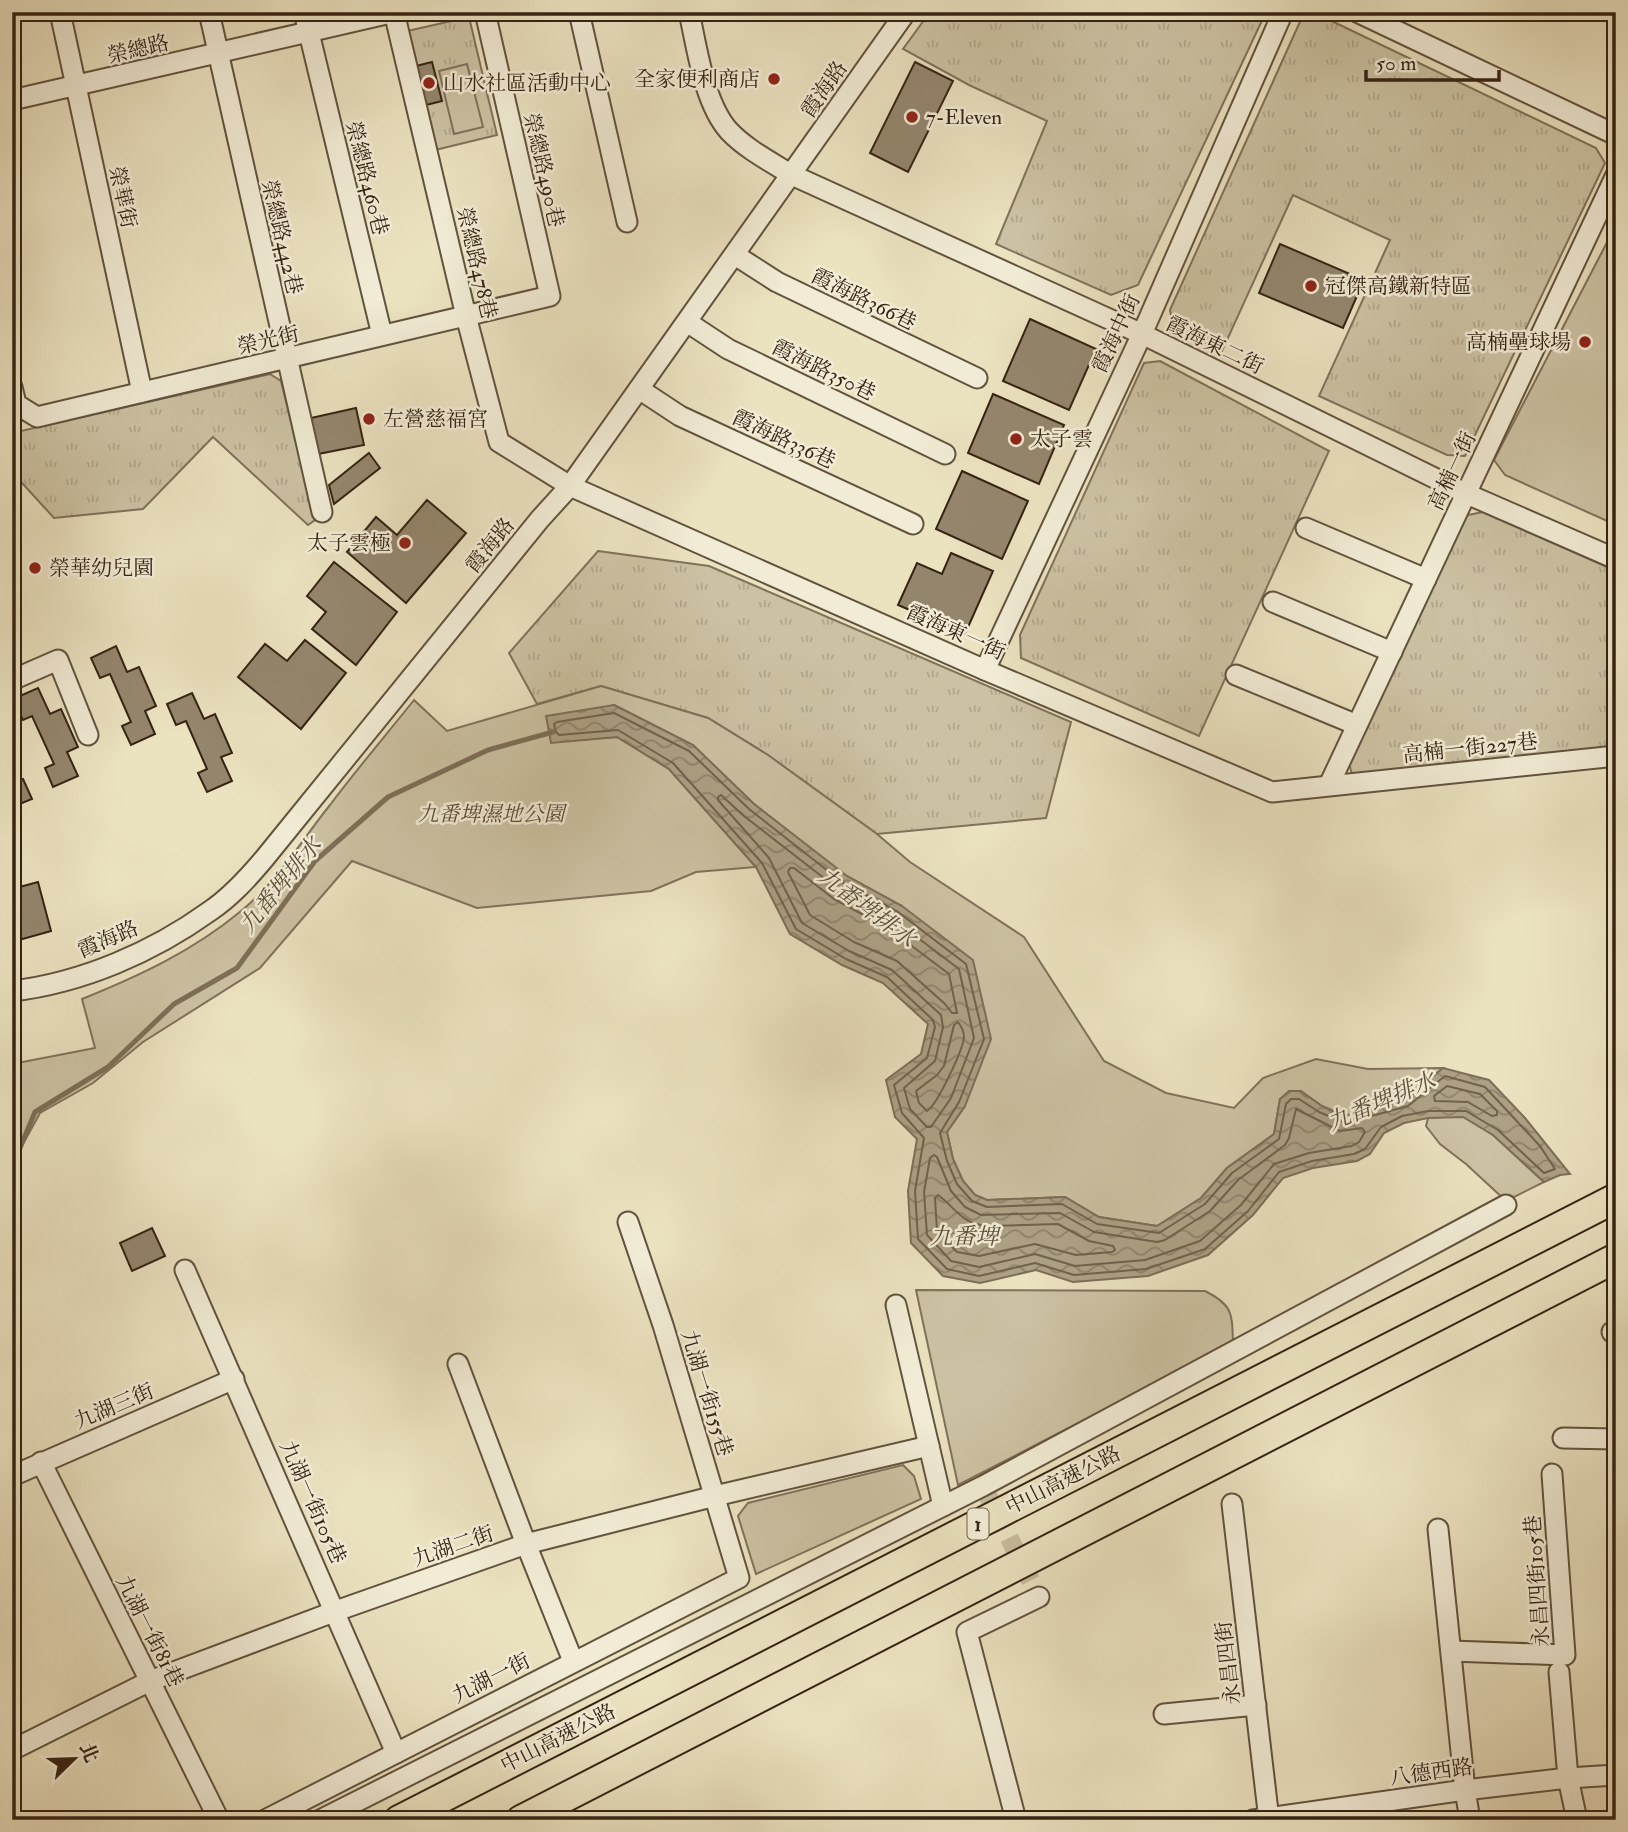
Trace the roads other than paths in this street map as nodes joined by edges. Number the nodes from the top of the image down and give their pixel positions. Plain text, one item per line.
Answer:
1 (60, 12) edge
2 (209, 12) edge
3 (395, 12) edge
4 (485, 12) edge
5 (579, 12) edge
6 (689, 12) edge
7 (906, 12) edge
8 (1283, 12) edge
9 (1357, 12) edge
10 (306, 22) edge
11 (218, 54) junction
12 (76, 86) junction
13 (12, 100) edge
14 (1616, 135) edge
15 (792, 175) junction
16 (1616, 175) edge
17 (627, 222) dead end
18 (735, 255) junction
19 (550, 296) joint
20 (466, 316) junction
21 (687, 322) junction
22 (1142, 334) junction
23 (382, 335) junction
24 (286, 359) junction
25 (977, 378) dead end
26 (12, 387) edge
27 (639, 389) junction
28 (142, 392) junction
29 (945, 454) dead end
30 (570, 486) junction
31 (1467, 494) junction
32 (322, 512) dead end
33 (914, 524) dead end
34 (1307, 528) dead end
35 (1616, 559) edge
36 (1426, 579) junction
37 (1273, 602) dead end
38 (1392, 652) junction
39 (985, 670) junction
40 (1236, 675) dead end
41 (12, 680) edge
42 (1357, 725) junction
43 (88, 735) dead end
44 (1616, 756) edge
45 (1329, 785) junction
46 (12, 991) edge
47 (1616, 1198) edge
48 (1506, 1205) dead end
49 (628, 1222) dead end
50 (1616, 1258) edge
51 (185, 1270) dead end
52 (897, 1305) dead end
53 (458, 1364) dead end
54 (234, 1379) junction
55 (1563, 1438) dead end
56 (1616, 1439) edge
57 (929, 1446) junction
58 (41, 1462) junction
59 (1552, 1474) dead end
60 (12, 1476) edge
61 (715, 1496) junction
62 (1232, 1503) dead end
63 (943, 1506) junction
64 (1438, 1529) dead end
65 (526, 1544) junction
66 (740, 1578) joint
67 (1039, 1597) dead end
68 (336, 1611) junction
69 (1451, 1651) junction
70 (573, 1661) junction
71 (1559, 1672) dead end
72 (150, 1681) junction
73 (1256, 1705) junction
74 (1164, 1714) dead end
75 (12, 1750) edge
76 (397, 1753) junction
77 (1616, 1775) edge
78 (1568, 1778) junction
79 (1465, 1790) junction
80 (1263, 1819) edge
81 (219, 1820) edge
82 (265, 1820) edge
83 (320, 1820) edge
84 (399, 1820) edge
85 (521, 1820) edge
86 (1016, 1820) edge
87 (1471, 1820) edge
88 (1577, 1820) edge

1 - 12 street, 榮華街
2 - 11 street, 榮總路442巷
3 - 10 street, 榮總路
3 - 20 street, 榮總路478巷
4 - 19 street, 榮總路490巷
5 - 17 street
6 - 15 street, 霞海東二街
7 - 15 street, 霞海路
8 - 22 street, 霞海中街
9 - 14 street
10 - 11 street, 榮總路
10 - 23 street, 榮總路460巷
11 - 12 street, 榮總路
11 - 24 street, 榮總路442巷
12 - 13 street, 榮總路
12 - 28 street, 榮華街
15 - 18 street, 霞海路
15 - 22 street, 霞海東二街
16 - 31 street, 高楠一街
18 - 21 street, 霞海路
18 - 25 street, 霞海路366巷
19 - 20 street, 榮光街
20 - 23 street, 榮光街
20 - 30 street, 榮總路478巷
21 - 27 street, 霞海路
21 - 29 street, 霞海路350巷
22 - 31 street, 霞海東二街
22 - 39 street, 霞海中街
23 - 24 street, 榮光街
24 - 28 street, 榮光街
24 - 32 street, 榮總路442巷
26 - 28 street, 榮光街
27 - 30 street, 霞海路
27 - 33 street, 霞海路336巷
30 - 39 street, 霞海東一街
30 - 46 street, 霞海路
31 - 35 street, 霞海東二街
31 - 36 street, 高楠一街
34 - 36 street
36 - 38 street, 高楠一街
37 - 38 street
38 - 42 street, 高楠一街
39 - 45 street, 霞海東一街
40 - 42 street
41 - 43 street
42 - 45 street, 高楠一街
44 - 45 street, 高楠一街227巷
47 - 84 highway, 中山高速公路 / 1
48 - 63 street
49 - 61 street, 九湖一街155巷
50 - 85 highway
51 - 54 street, 九湖一街105巷
52 - 57 street
53 - 65 street
54 - 58 street, 九湖三街
54 - 68 street, 九湖一街105巷
55 - 56 street
57 - 61 street, 九湖二街
57 - 63 street
58 - 60 street, 九湖三街
58 - 72 street, 九湖一街81巷
59 - 69 street, 永昌四街105巷
61 - 65 street, 九湖二街
61 - 66 street, 九湖一街155巷
62 - 73 street, 永昌四街
63 - 83 street
64 - 69 street
65 - 68 street, 九湖二街
65 - 70 street
66 - 70 street, 九湖一街
67 - 86 street
68 - 72 street, 九湖二街
68 - 76 street, 九湖一街105巷
69 - 79 street
70 - 76 street, 九湖一街
71 - 78 street
72 - 75 street, 九湖二街
72 - 81 street, 九湖一街81巷
73 - 74 street
73 - 80 street, 永昌四街
76 - 82 street, 九湖一街
77 - 78 street, 八德西路
78 - 79 street, 八德西路
78 - 88 street
79 - 80 street, 八德西路
79 - 87 street

